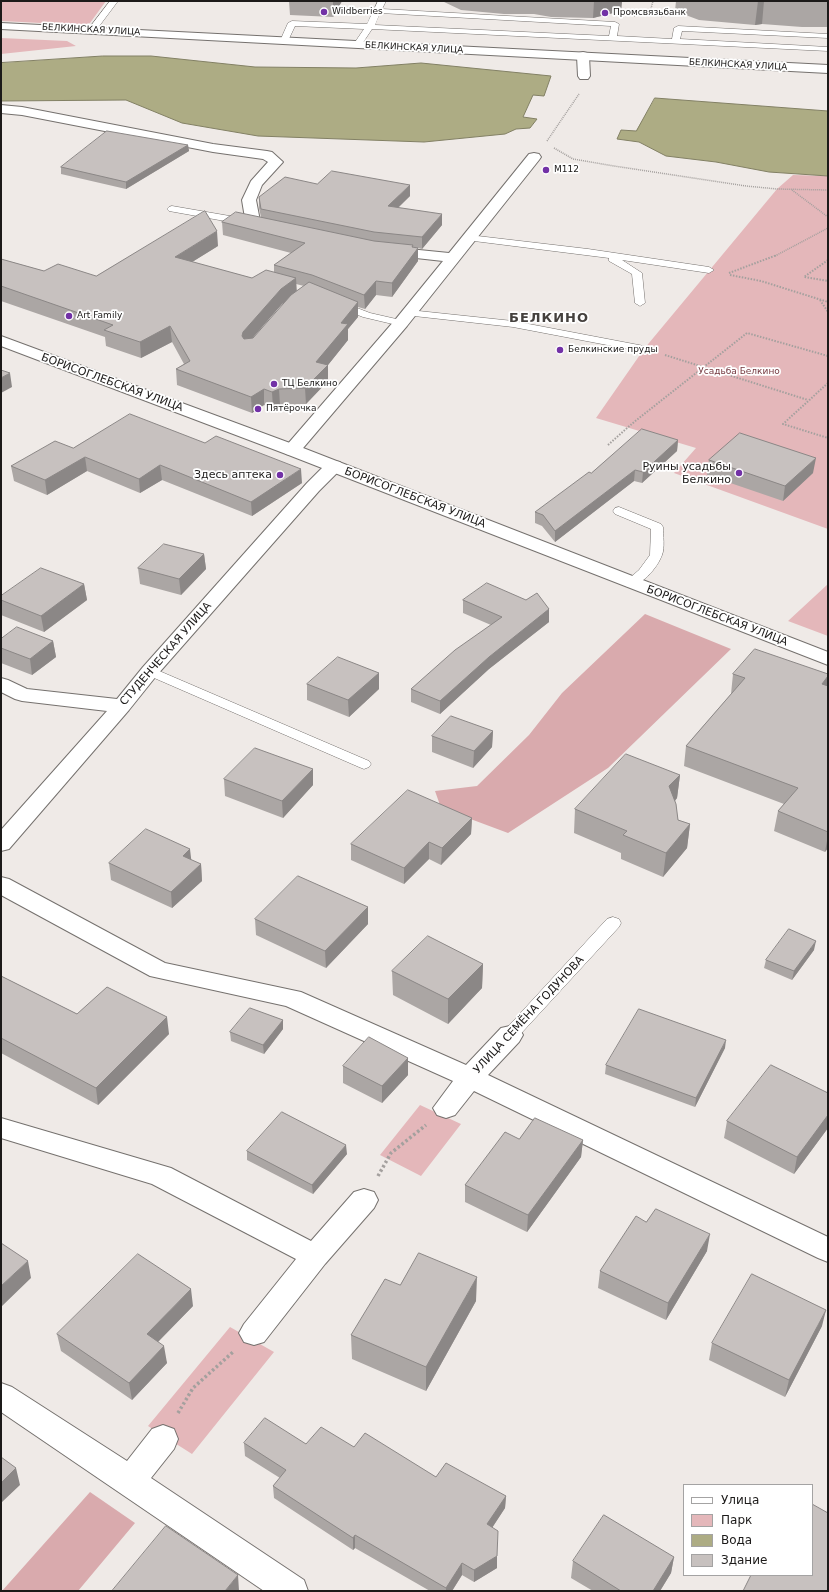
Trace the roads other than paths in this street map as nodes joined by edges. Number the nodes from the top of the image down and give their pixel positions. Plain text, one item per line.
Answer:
1 (114, 1) edge
2 (382, 1) edge
3 (377, 12) junction
4 (1, 26) edge
5 (370, 26) junction
6 (91, 31) junction
7 (828, 36) edge
8 (613, 38) junction
9 (284, 41) junction
10 (676, 41) junction
11 (357, 45) junction
12 (828, 49) edge
13 (583, 56) junction
14 (828, 70) edge
15 (584, 76) road end
16 (1, 109) edge
17 (534, 157) dead end
18 (172, 209) dead end
19 (253, 224) junction
20 (291, 232) edge
21 (469, 238) junction
22 (374, 249) edge
23 (603, 254) junction
24 (453, 258) junction
25 (709, 270) dead end
26 (330, 301) edge
27 (640, 303) dead end
28 (405, 318) junction
29 (1, 341) edge
30 (644, 349) road end
31 (292, 450) junction
32 (334, 466) junction
33 (619, 511) dead end
34 (631, 583) junction
35 (828, 659) edge
36 (150, 671) junction
37 (1, 684) edge
38 (122, 706) junction
39 (364, 764) dead end
40 (1, 844) edge
41 (1, 885) edge
42 (613, 923) dead end
43 (510, 1035) joint
44 (470, 1078) junction
45 (446, 1108) road end
46 (1, 1128) edge
47 (364, 1200) road end
48 (828, 1250) edge
49 (315, 1256) junction
50 (254, 1333) road end
51 (1, 1396) edge
52 (163, 1440) road end
53 (130, 1481) junction
54 (292, 1591) edge

1 - 6 lane
2 - 3 lane
3 - 5 lane
3 - 8 lane
4 - 6 street, БЕЛКИНСКАЯ УЛИЦА
5 - 8 lane
5 - 9 lane
5 - 11 lane
6 - 9 street, БЕЛКИНСКАЯ УЛИЦА
7 - 10 lane
8 - 10 lane
9 - 11 street, БЕЛКИНСКАЯ УЛИЦА
10 - 12 lane
11 - 13 street, БЕЛКИНСКАЯ УЛИЦА
13 - 14 street, БЕЛКИНСКАЯ УЛИЦА
13 - 15 street
16 - 19 street
17 - 21 street
18 - 19 lane
19 - 20 street
21 - 23 lane
21 - 24 street
22 - 24 street
23 - 25 lane
23 - 27 lane
24 - 28 street
26 - 28 lane
28 - 30 lane
28 - 31 street
29 - 31 street, БОРИСОГЛЕБСКАЯ УЛИЦА
31 - 32 street, БОРИСОГЛЕБСКАЯ УЛИЦА
32 - 34 street, БОРИСОГЛЕБСКАЯ УЛИЦА
32 - 36 street, СТУДЕНЧЕСКАЯ УЛИЦА
33 - 34 lane
34 - 35 street, БОРИСОГЛЕБСКАЯ УЛИЦА
36 - 38 street, СТУДЕНЧЕСКАЯ УЛИЦА
36 - 39 lane
37 - 38 street
38 - 40 street, СТУДЕНЧЕСКАЯ УЛИЦА
41 - 44 street
42 - 43 lane, УЛИЦА СЕМЁНА ГОДУНОВА
43 - 44 street, УЛИЦА СЕМЁНА ГОДУНОВА
44 - 45 street, УЛИЦА СЕМЁНА ГОДУНОВА
44 - 48 street
46 - 49 street
47 - 49 street
49 - 50 street
51 - 53 street
52 - 53 street
53 - 54 street

